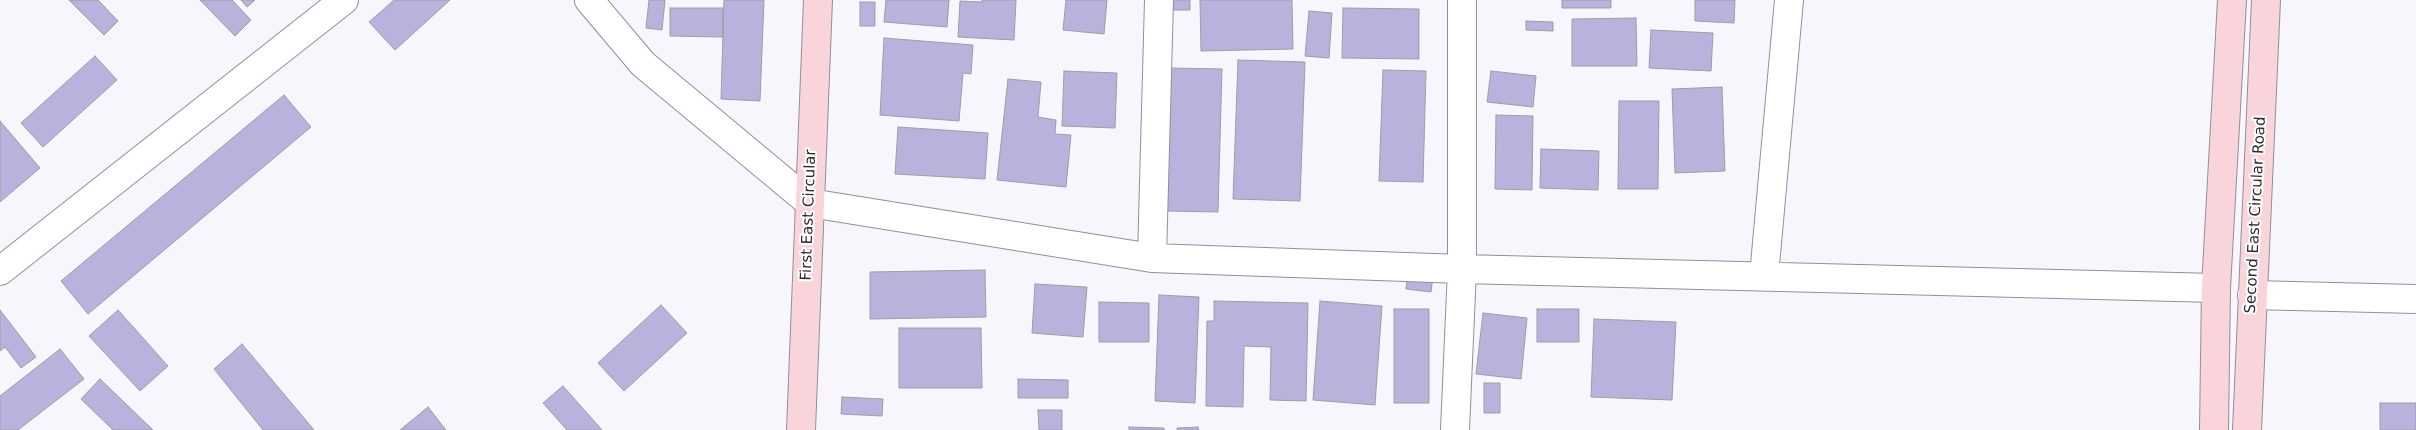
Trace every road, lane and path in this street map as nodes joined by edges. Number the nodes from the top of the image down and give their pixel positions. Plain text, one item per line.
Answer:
1 (344, 0) edge
2 (588, 0) edge
3 (818, 0) edge
4 (1159, 0) edge
5 (1462, 0) edge
6 (1789, 0) edge
7 (2232, 0) edge
8 (2266, 0) edge
9 (810, 202) junction
10 (1152, 258) junction
11 (1462, 269) junction
12 (0, 271) edge
13 (1764, 276) junction
14 (2216, 288) junction
15 (2252, 295) junction
16 (2416, 299) edge
17 (801, 430) edge
18 (1455, 430) edge
19 (2214, 430) edge
20 (2247, 430) edge

1 - 12 street
2 - 9 street
3 - 9 main road, First East Circular
4 - 10 street
5 - 11 street
6 - 13 street
7 - 14 main road
8 - 15 main road, Second East Circular Road
9 - 10 street
9 - 17 main road, First East Circular
10 - 11 street
11 - 13 street
11 - 18 street
13 - 14 street
14 - 19 main road
15 - 16 street
15 - 20 main road, Second East Circular Road

